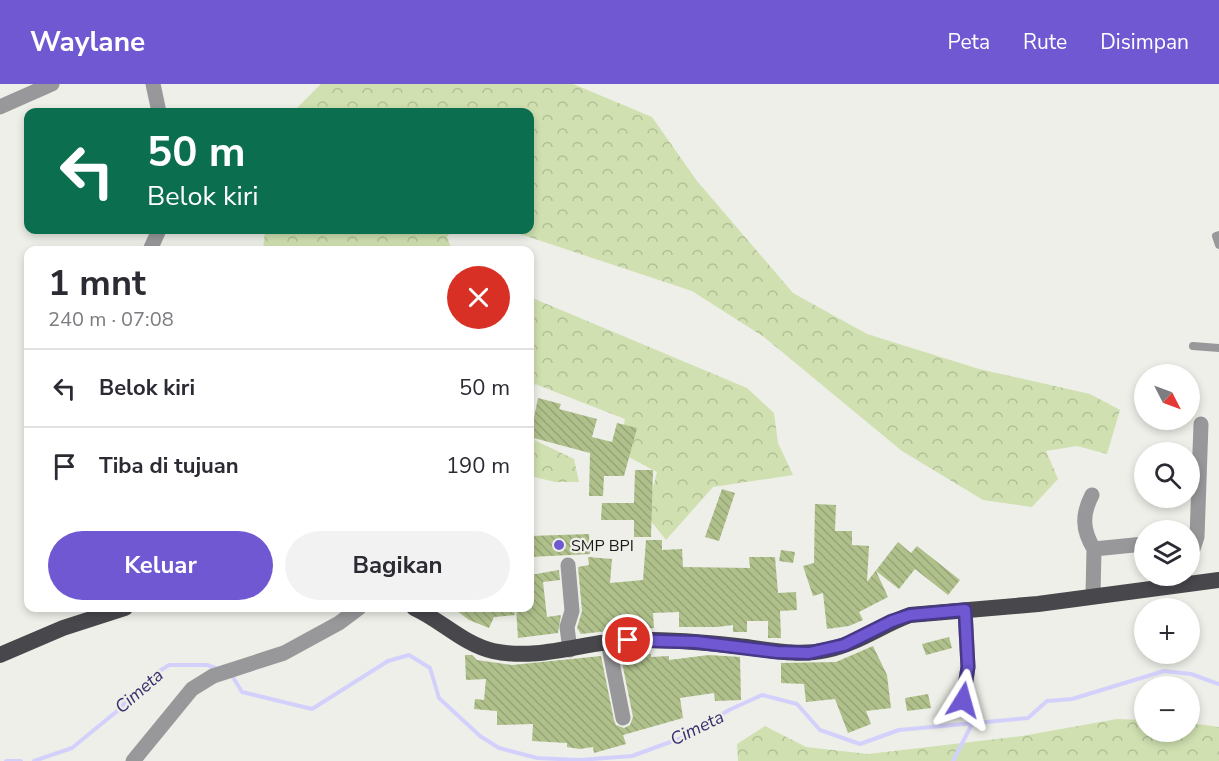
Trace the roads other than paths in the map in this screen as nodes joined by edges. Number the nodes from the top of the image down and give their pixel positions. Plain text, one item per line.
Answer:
1 (52, 84) edge
2 (153, 84) edge
3 (0, 107) edge
4 (158, 108) edge
5 (1218, 235) edge
6 (1219, 245) edge
7 (1193, 346) dead end
8 (1219, 348) edge
9 (1201, 424) dead end
10 (1092, 495) dead end
11 (1194, 520) edge
12 (1134, 545) edge
13 (1094, 549) junction
14 (568, 565) dead end
15 (1219, 580) edge
16 (1154, 587) joint
17 (1093, 596) junction
18 (965, 610) junction
19 (113, 612) edge
20 (354, 612) edge
21 (420, 612) edge
22 (608, 642) junction
23 (570, 650) junction
24 (0, 656) edge
25 (963, 700) dead end
26 (622, 718) dead end
27 (133, 761) edge

1 - 3 street
2 - 4 street
5 - 6 lane
7 - 8 lane
9 - 11 street
10 - 13 street
12 - 13 street
13 - 17 street
14 - 23 street
15 - 16 highway
16 - 17 highway
17 - 18 highway
18 - 22 highway
18 - 25 street
19 - 24 highway
20 - 27 street
21 - 23 highway
22 - 23 highway
22 - 26 street

